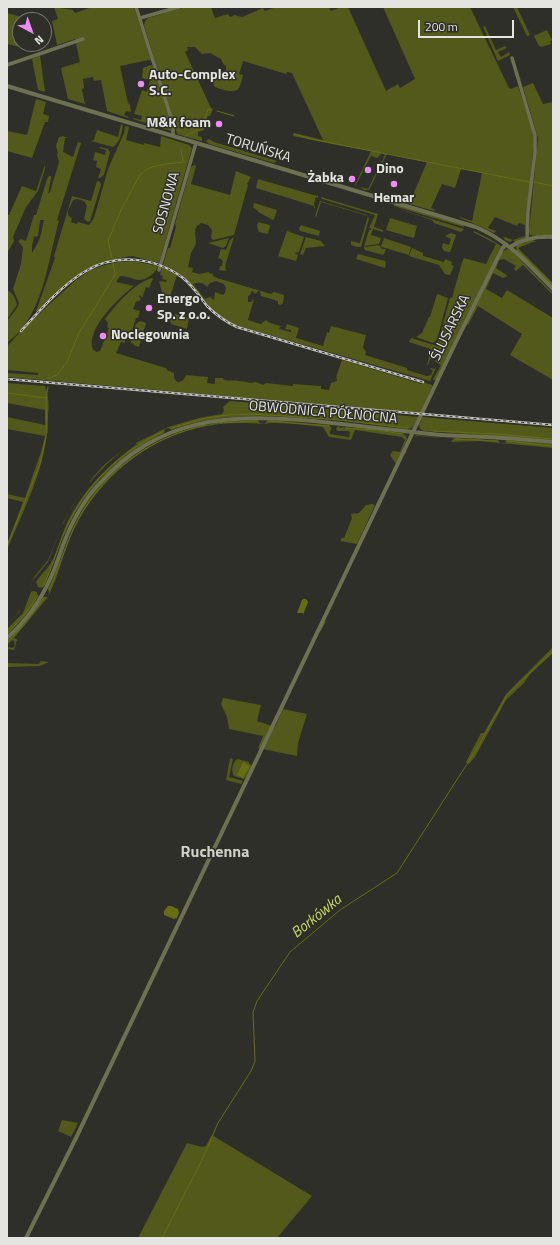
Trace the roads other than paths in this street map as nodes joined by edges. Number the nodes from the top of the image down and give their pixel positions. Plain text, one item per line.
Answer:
1 (136, 7) edge
2 (180, 7) edge
3 (140, 18) junction
4 (83, 39) dead end
5 (512, 58) dead end
6 (7, 65) edge
7 (7, 86) edge
8 (173, 136) junction
9 (196, 142) junction
10 (553, 237) edge
11 (527, 240) junction
12 (508, 246) junction
13 (160, 270) dead end
14 (553, 289) edge
15 (413, 432) junction
16 (553, 442) edge
17 (7, 638) edge
18 (26, 1238) edge

1 - 3 street
2 - 3 street
3 - 8 street
4 - 6 street
5 - 11 street
7 - 8 street, TORUŃSKA
8 - 9 street, TORUŃSKA
9 - 12 street, TORUŃSKA
9 - 13 street, SOSNOWA
10 - 11 street
11 - 12 street
12 - 14 street, TORUŃSKA
12 - 15 street, ŚLUSARSKA
15 - 16 street, OBWODNICA PÓŁNOCNA
15 - 17 street, OBWODNICA PÓŁNOCNA
15 - 18 street, ŚLUSARSKA

